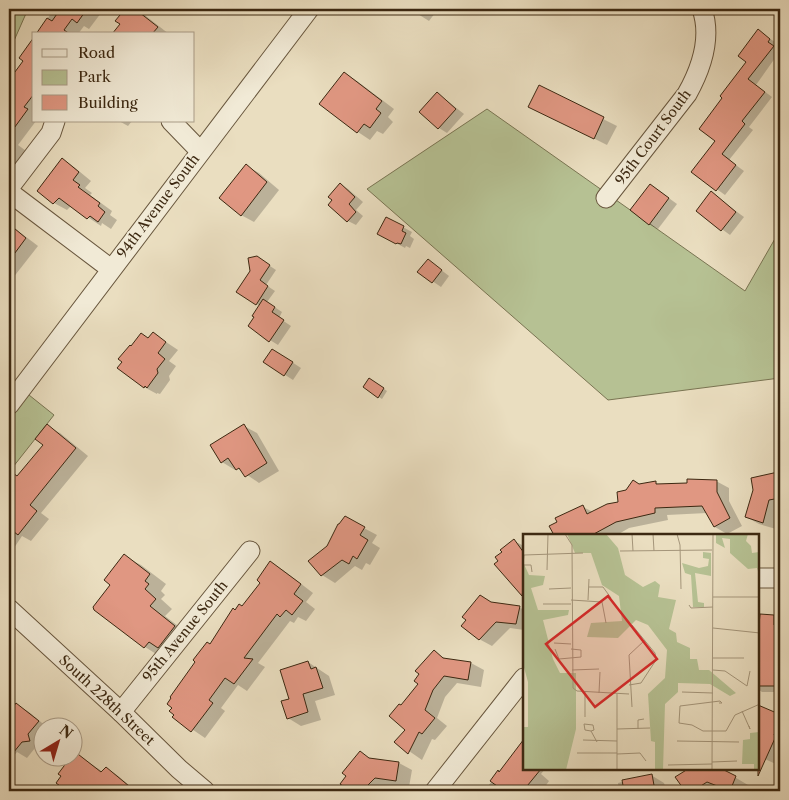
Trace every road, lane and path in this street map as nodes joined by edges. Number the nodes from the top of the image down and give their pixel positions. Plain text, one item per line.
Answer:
1 (309, 9) edge
2 (703, 12) edge
3 (55, 122) edge
4 (172, 122) edge
5 (200, 151) junction
6 (9, 188) edge
7 (606, 198) dead end
8 (111, 269) junction
9 (9, 405) edge
10 (250, 551) dead end
11 (759, 578) edge
12 (780, 578) edge
13 (11, 617) edge
14 (523, 679) edge
15 (121, 712) junction
16 (205, 791) edge
17 (435, 791) edge

1 - 5 street, 94th Avenue South
2 - 7 street, 95th Court South
3 - 6 street
4 - 5 street
5 - 8 street, 94th Avenue South
6 - 8 street
8 - 9 street, 94th Avenue South
10 - 15 street, 95th Avenue South
11 - 12 street
13 - 15 street, South 228th Street
14 - 17 street
15 - 16 street, South 228th Street

